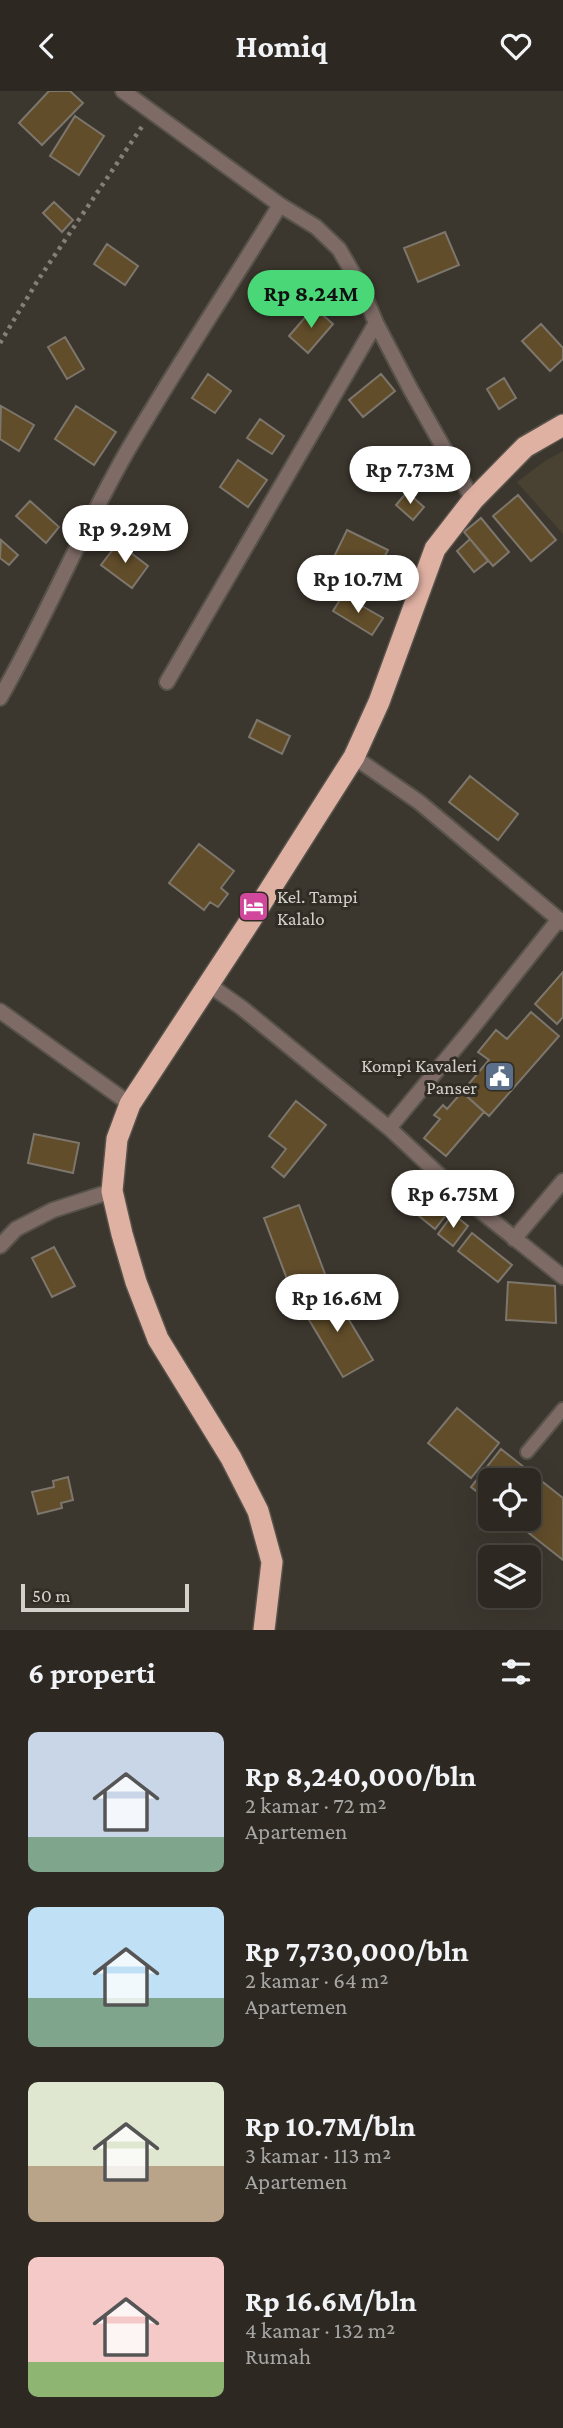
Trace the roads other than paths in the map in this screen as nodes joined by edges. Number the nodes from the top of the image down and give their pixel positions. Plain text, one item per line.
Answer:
1 (123, 91) edge
2 (281, 205) junction
3 (376, 323) junction
4 (563, 425) edge
5 (473, 500) junction
6 (167, 681) dead end
7 (0, 698) edge
8 (354, 757) junction
9 (561, 921) edge
10 (208, 984) junction
11 (0, 1011) edge
12 (130, 1104) junction
13 (389, 1128) junction
14 (563, 1181) edge
15 (112, 1191) junction
16 (513, 1239) junction
17 (0, 1246) edge
18 (563, 1276) edge
19 (563, 1409) edge
20 (527, 1453) dead end
21 (264, 1630) edge

1 - 2 street
2 - 3 street
2 - 7 street
3 - 5 street
3 - 6 street
4 - 5 highway
5 - 8 highway
8 - 9 street
8 - 10 highway
9 - 13 street
10 - 12 highway
10 - 13 street
11 - 12 street
12 - 15 highway
13 - 16 street
14 - 16 street
15 - 17 street
15 - 21 highway
16 - 18 street
19 - 20 lane

